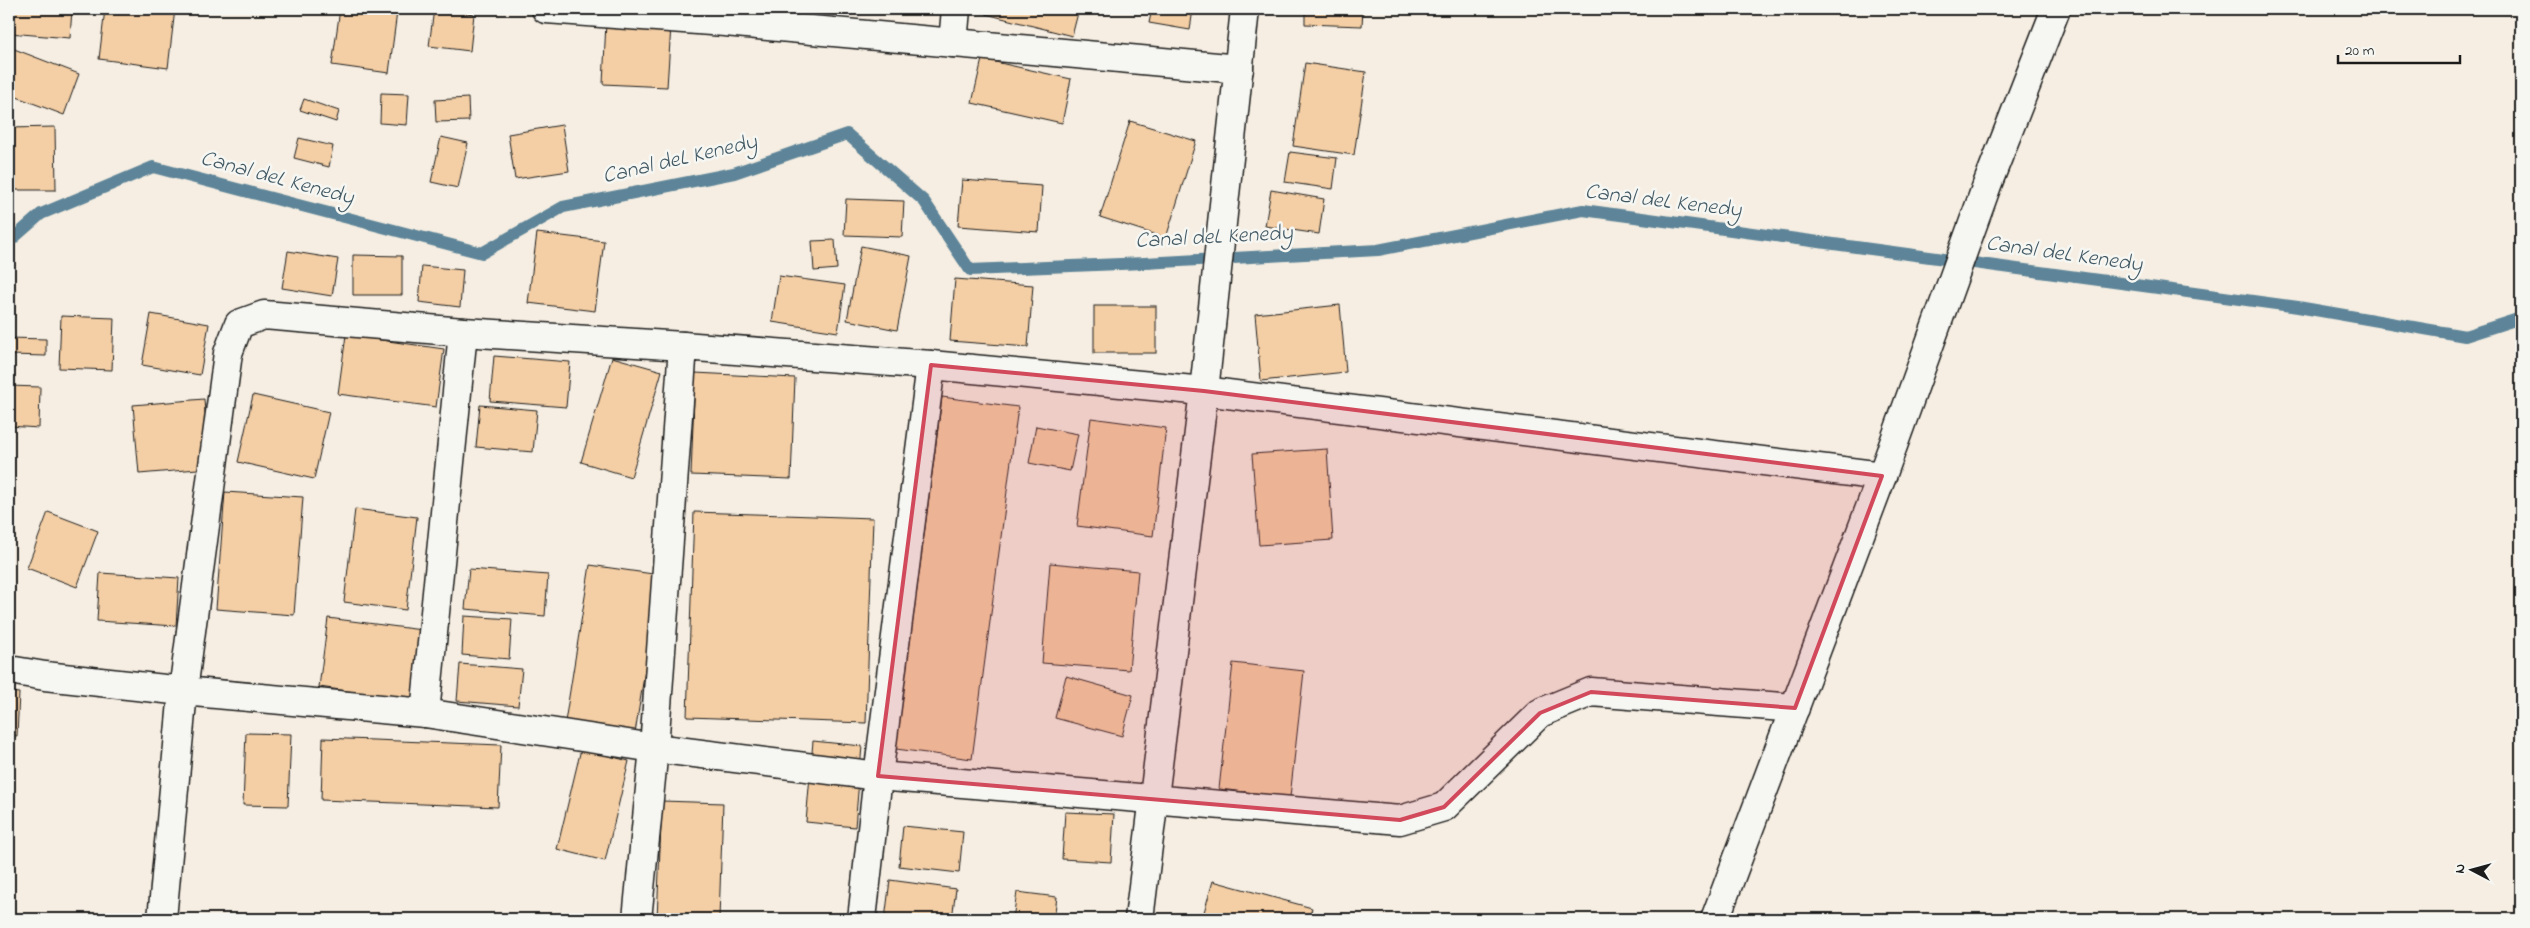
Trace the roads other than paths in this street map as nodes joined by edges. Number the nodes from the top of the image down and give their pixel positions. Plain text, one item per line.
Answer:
1 (546, 9) edge
2 (956, 9) edge
3 (1245, 9) edge
4 (2056, 9) edge
5 (725, 16) edge
6 (953, 43) junction
7 (1239, 69) junction
8 (463, 332) junction
9 (683, 346) junction
10 (930, 365) junction
11 (1204, 391) junction
12 (1882, 476) junction
13 (9, 670) edge
14 (182, 691) junction
15 (1795, 708) junction
16 (425, 714) junction
17 (654, 748) junction
18 (878, 776) junction
19 (1154, 801) junction
20 (162, 919) edge
21 (637, 919) edge
22 (862, 919) edge
23 (1140, 919) edge
24 (1716, 919) edge

1 - 5 street
2 - 6 street
3 - 7 street
4 - 12 street
5 - 6 street
6 - 7 street
7 - 11 street
8 - 9 street
8 - 14 street
8 - 16 street
9 - 10 street
9 - 17 street
10 - 11 street
10 - 18 street
11 - 12 street
11 - 19 street
12 - 15 street
13 - 14 street
14 - 16 street
14 - 20 street
15 - 19 street
15 - 24 street
16 - 17 street
17 - 18 street
17 - 21 street
18 - 19 street
18 - 22 street
19 - 23 street

